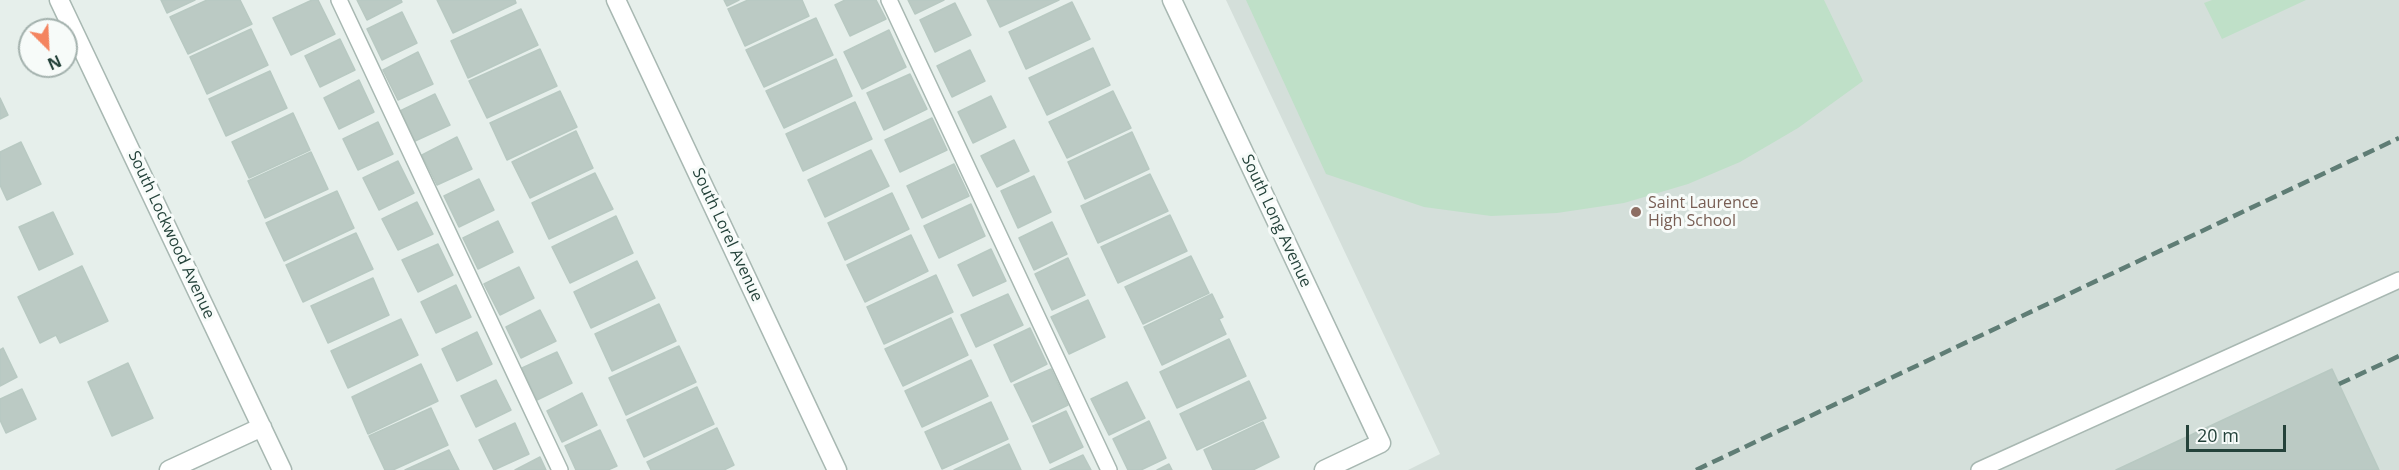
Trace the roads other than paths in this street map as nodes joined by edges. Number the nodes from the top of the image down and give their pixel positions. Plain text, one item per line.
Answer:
1 (59, 0) edge
2 (339, 0) edge
3 (616, 0) edge
4 (890, 0) edge
5 (1172, 0) edge
6 (2399, 280) edge
7 (262, 427) junction
8 (169, 470) edge
9 (282, 470) edge
10 (560, 470) edge
11 (837, 470) edge
12 (1108, 470) edge
13 (1324, 470) edge
14 (1979, 470) edge

1 - 7 street, South Lockwood Avenue
2 - 10 lane
3 - 11 street, South Lorel Avenue
4 - 12 lane
5 - 13 street, South Long Avenue
6 - 14 lane
7 - 8 street
7 - 9 street, South Lockwood Avenue

